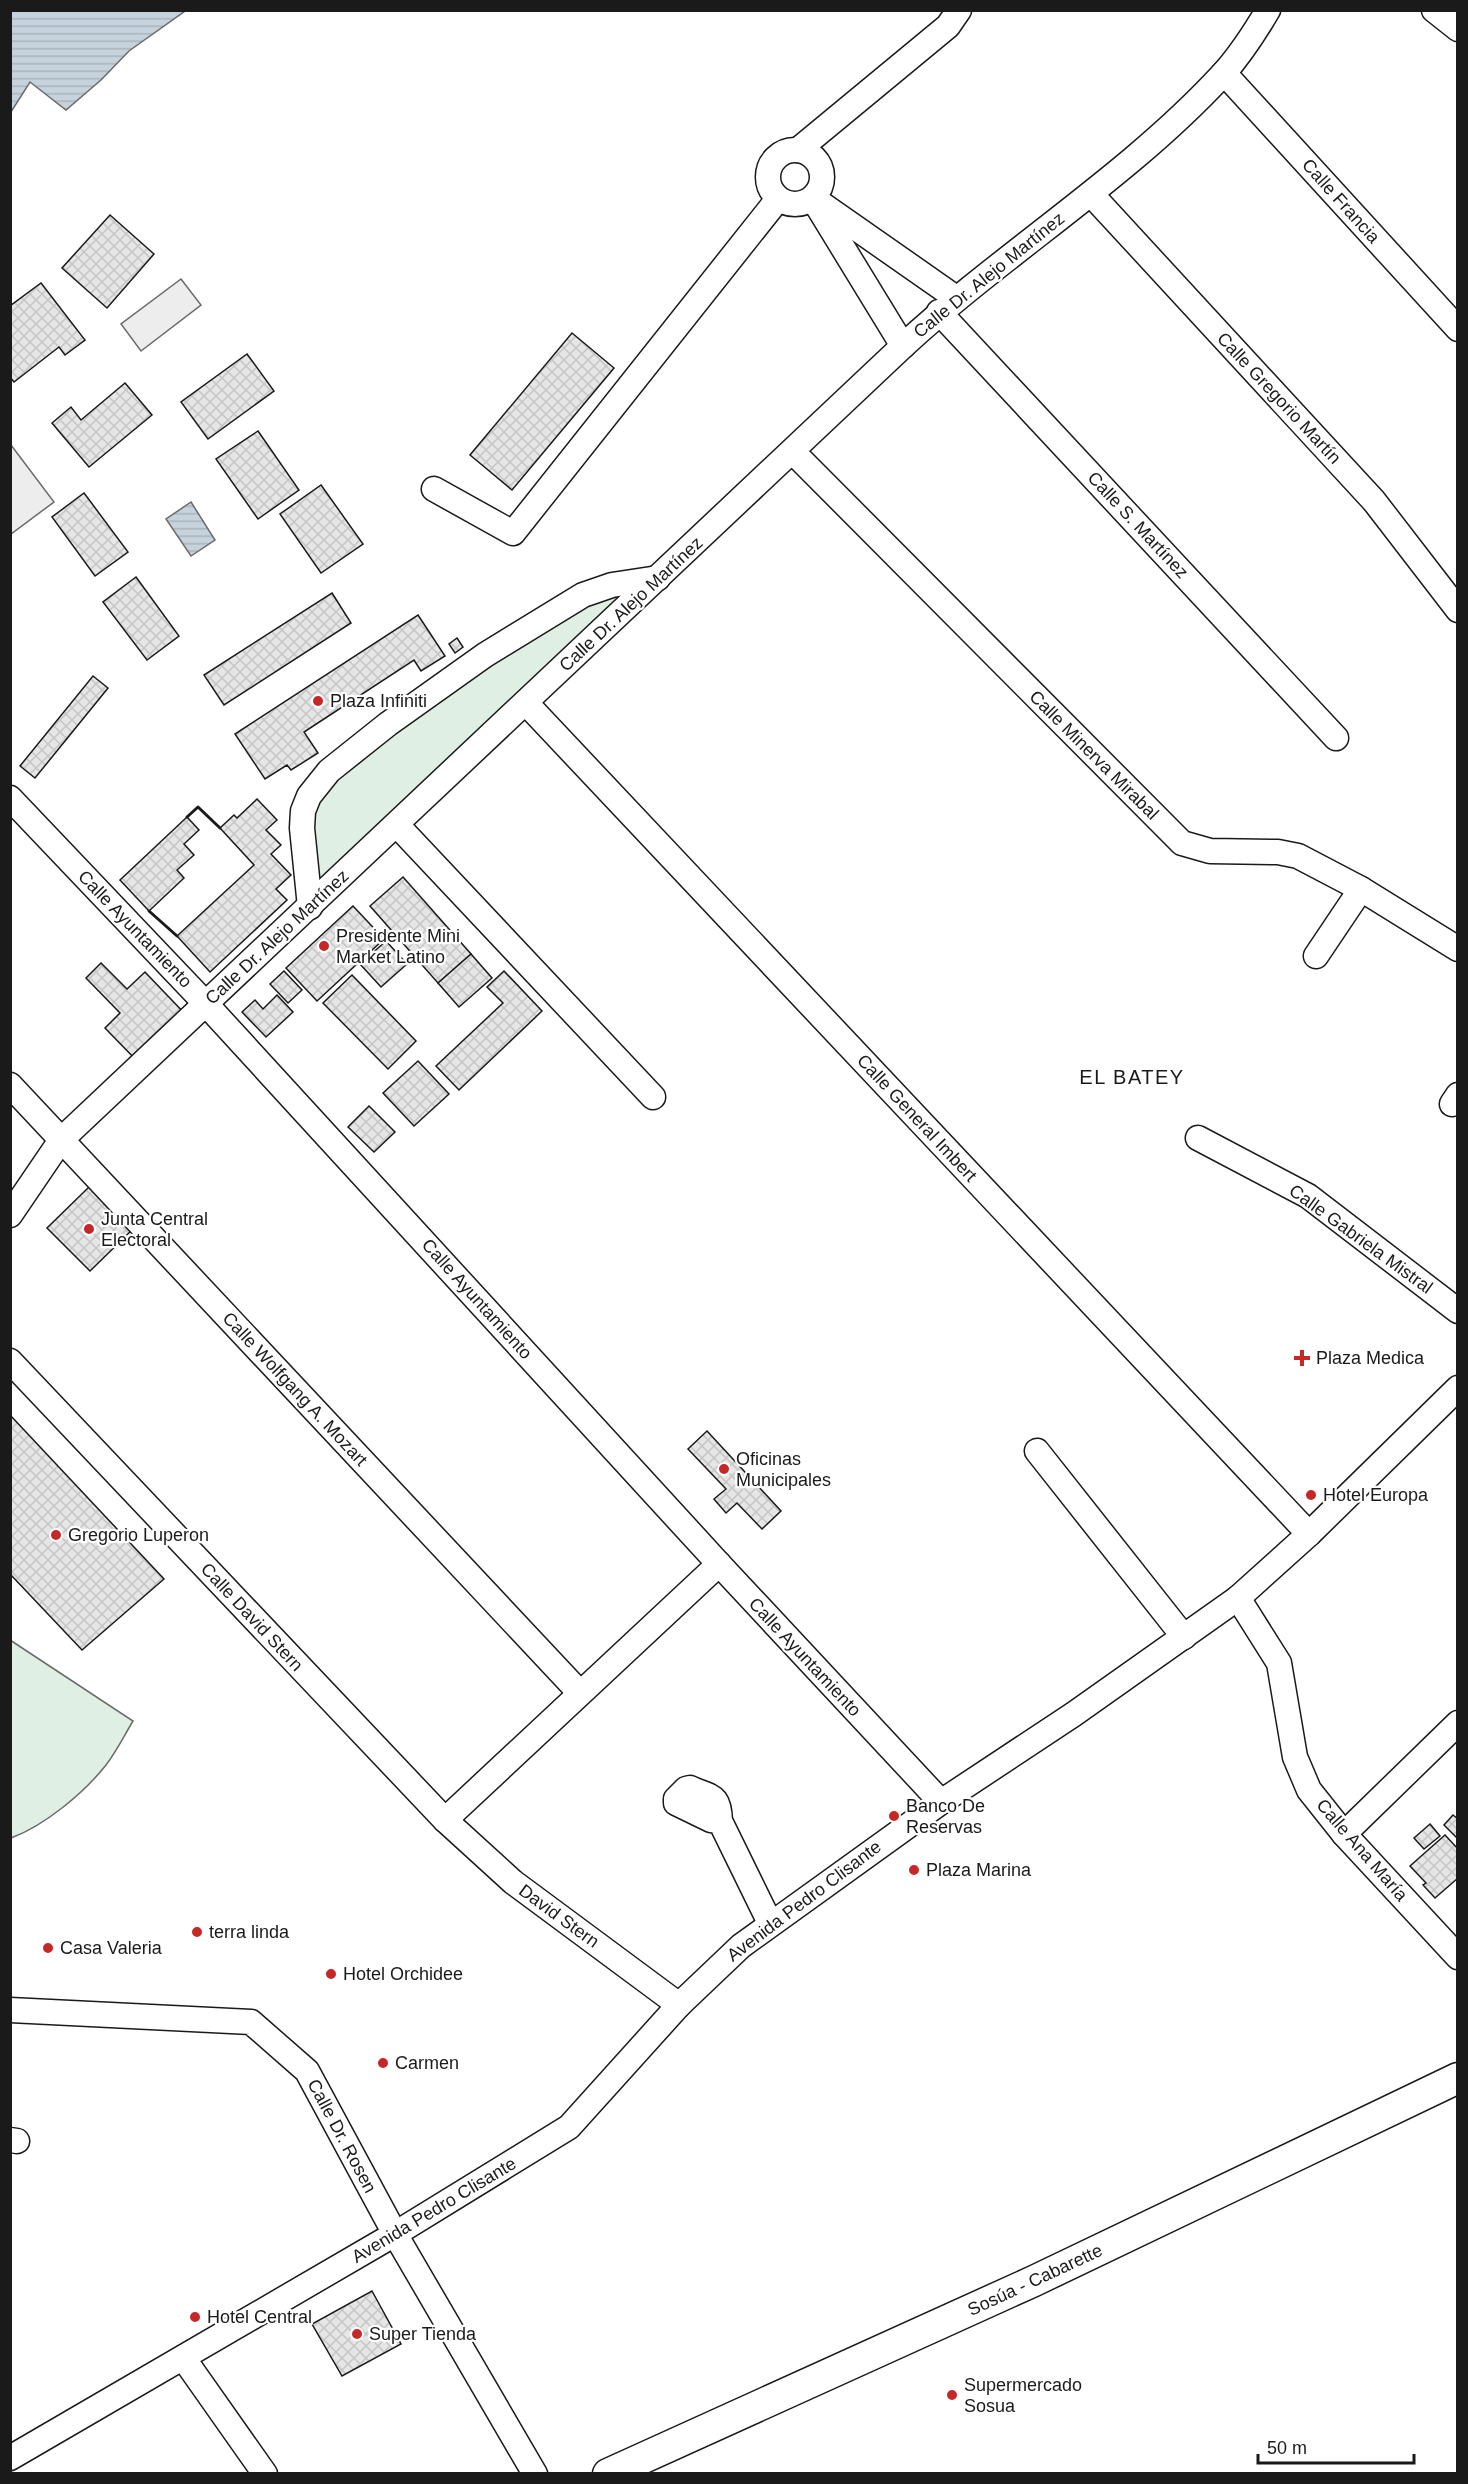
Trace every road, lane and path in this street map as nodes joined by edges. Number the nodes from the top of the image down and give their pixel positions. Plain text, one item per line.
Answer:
1 (959, 10) edge
2 (1268, 10) edge
3 (1434, 10) edge
4 (1458, 28) edge
5 (1224, 73) junction
6 (798, 150) junction
7 (1091, 194) junction
8 (813, 198) junction
9 (778, 199) junction
10 (948, 305) junction
11 (1458, 329) edge
12 (903, 346) junction
13 (793, 452) junction
14 (434, 489) dead end
15 (658, 578) junction
16 (1458, 610) edge
17 (526, 703) junction
18 (1336, 738) dead end
19 (10, 798) edge
20 (397, 825) junction
21 (1361, 889) junction
22 (310, 907) junction
23 (1458, 949) edge
24 (1316, 956) dead end
25 (206, 1004) junction
26 (10, 1085) edge
27 (653, 1097) dead end
28 (1198, 1138) dead end
29 (62, 1140) junction
30 (10, 1215) edge
31 (1458, 1311) edge
32 (10, 1361) edge
33 (1458, 1388) edge
34 (1037, 1451) dead end
35 (1309, 1534) junction
36 (719, 1564) junction
37 (1238, 1598) junction
38 (1184, 1637) junction
39 (580, 1693) junction
40 (1458, 1723) edge
41 (941, 1802) junction
42 (445, 1820) junction
43 (720, 1821) dead end
44 (1344, 1834) junction
45 (770, 1923) junction
46 (1458, 1957) edge
47 (679, 2005) junction
48 (10, 2010) edge
49 (1458, 2078) edge
50 (395, 2234) junction
51 (184, 2359) junction
52 (10, 2458) edge
53 (265, 2474) edge
54 (535, 2474) edge
55 (608, 2474) edge

1 - 6 street
2 - 5 street, Calle Dr. Alejo Martínez
3 - 4 street
5 - 7 street, Calle Dr. Alejo Martínez
5 - 11 street, Calle Francia
6 - 8 street
6 - 9 street
7 - 10 street, Calle Dr. Alejo Martínez
7 - 16 street, Calle Gregorio Martín
8 - 9 street
8 - 10 street, Calle S. Martínez
8 - 12 street
9 - 14 street
10 - 12 street, Calle Dr. Alejo Martínez
10 - 18 street, Calle S. Martínez
12 - 13 street, Calle Dr. Alejo Martínez
13 - 15 street, Calle Dr. Alejo Martínez
13 - 21 street, Calle Minerva Mirabal
15 - 17 street, Calle Dr. Alejo Martínez
15 - 22 street
17 - 20 street, Calle Dr. Alejo Martínez
17 - 35 street, Calle General Imbert
19 - 25 street, Calle Ayuntamiento
20 - 22 street, Calle Dr. Alejo Martínez
20 - 27 street
21 - 23 street, Calle Minerva Mirabal
21 - 24 street
22 - 25 street, Calle Dr. Alejo Martínez
25 - 29 street, Calle Dr. Alejo Martínez
25 - 36 street, Calle Ayuntamiento
26 - 29 street, Calle Wolfgang A. Mozart
28 - 31 street, Calle Gabriela Mistral
29 - 30 street, Calle Dr. Alejo Martínez
29 - 39 street, Calle Wolfgang A. Mozart
32 - 42 street, Calle David Stern
33 - 35 street, Avenida Pedro Clisante
34 - 38 street
35 - 37 street, Avenida Pedro Clisante
36 - 39 street
36 - 41 street, Calle Ayuntamiento
37 - 38 street, Avenida Pedro Clisante
37 - 44 street, Calle Ana María
38 - 41 street, Avenida Pedro Clisante
39 - 42 street
40 - 44 street
41 - 45 street, Avenida Pedro Clisante
42 - 47 street, David Stern
43 - 45 street
44 - 46 street, Calle Ana María
45 - 47 street, Avenida Pedro Clisante
47 - 50 street, Avenida Pedro Clisante
48 - 50 street, Calle Dr. Rosen
49 - 55 main road, Sosúa - Cabarette
50 - 51 street, Avenida Pedro Clisante
50 - 54 street, Calle Dr. Rosen
51 - 52 street, Avenida Pedro Clisante
51 - 53 street

